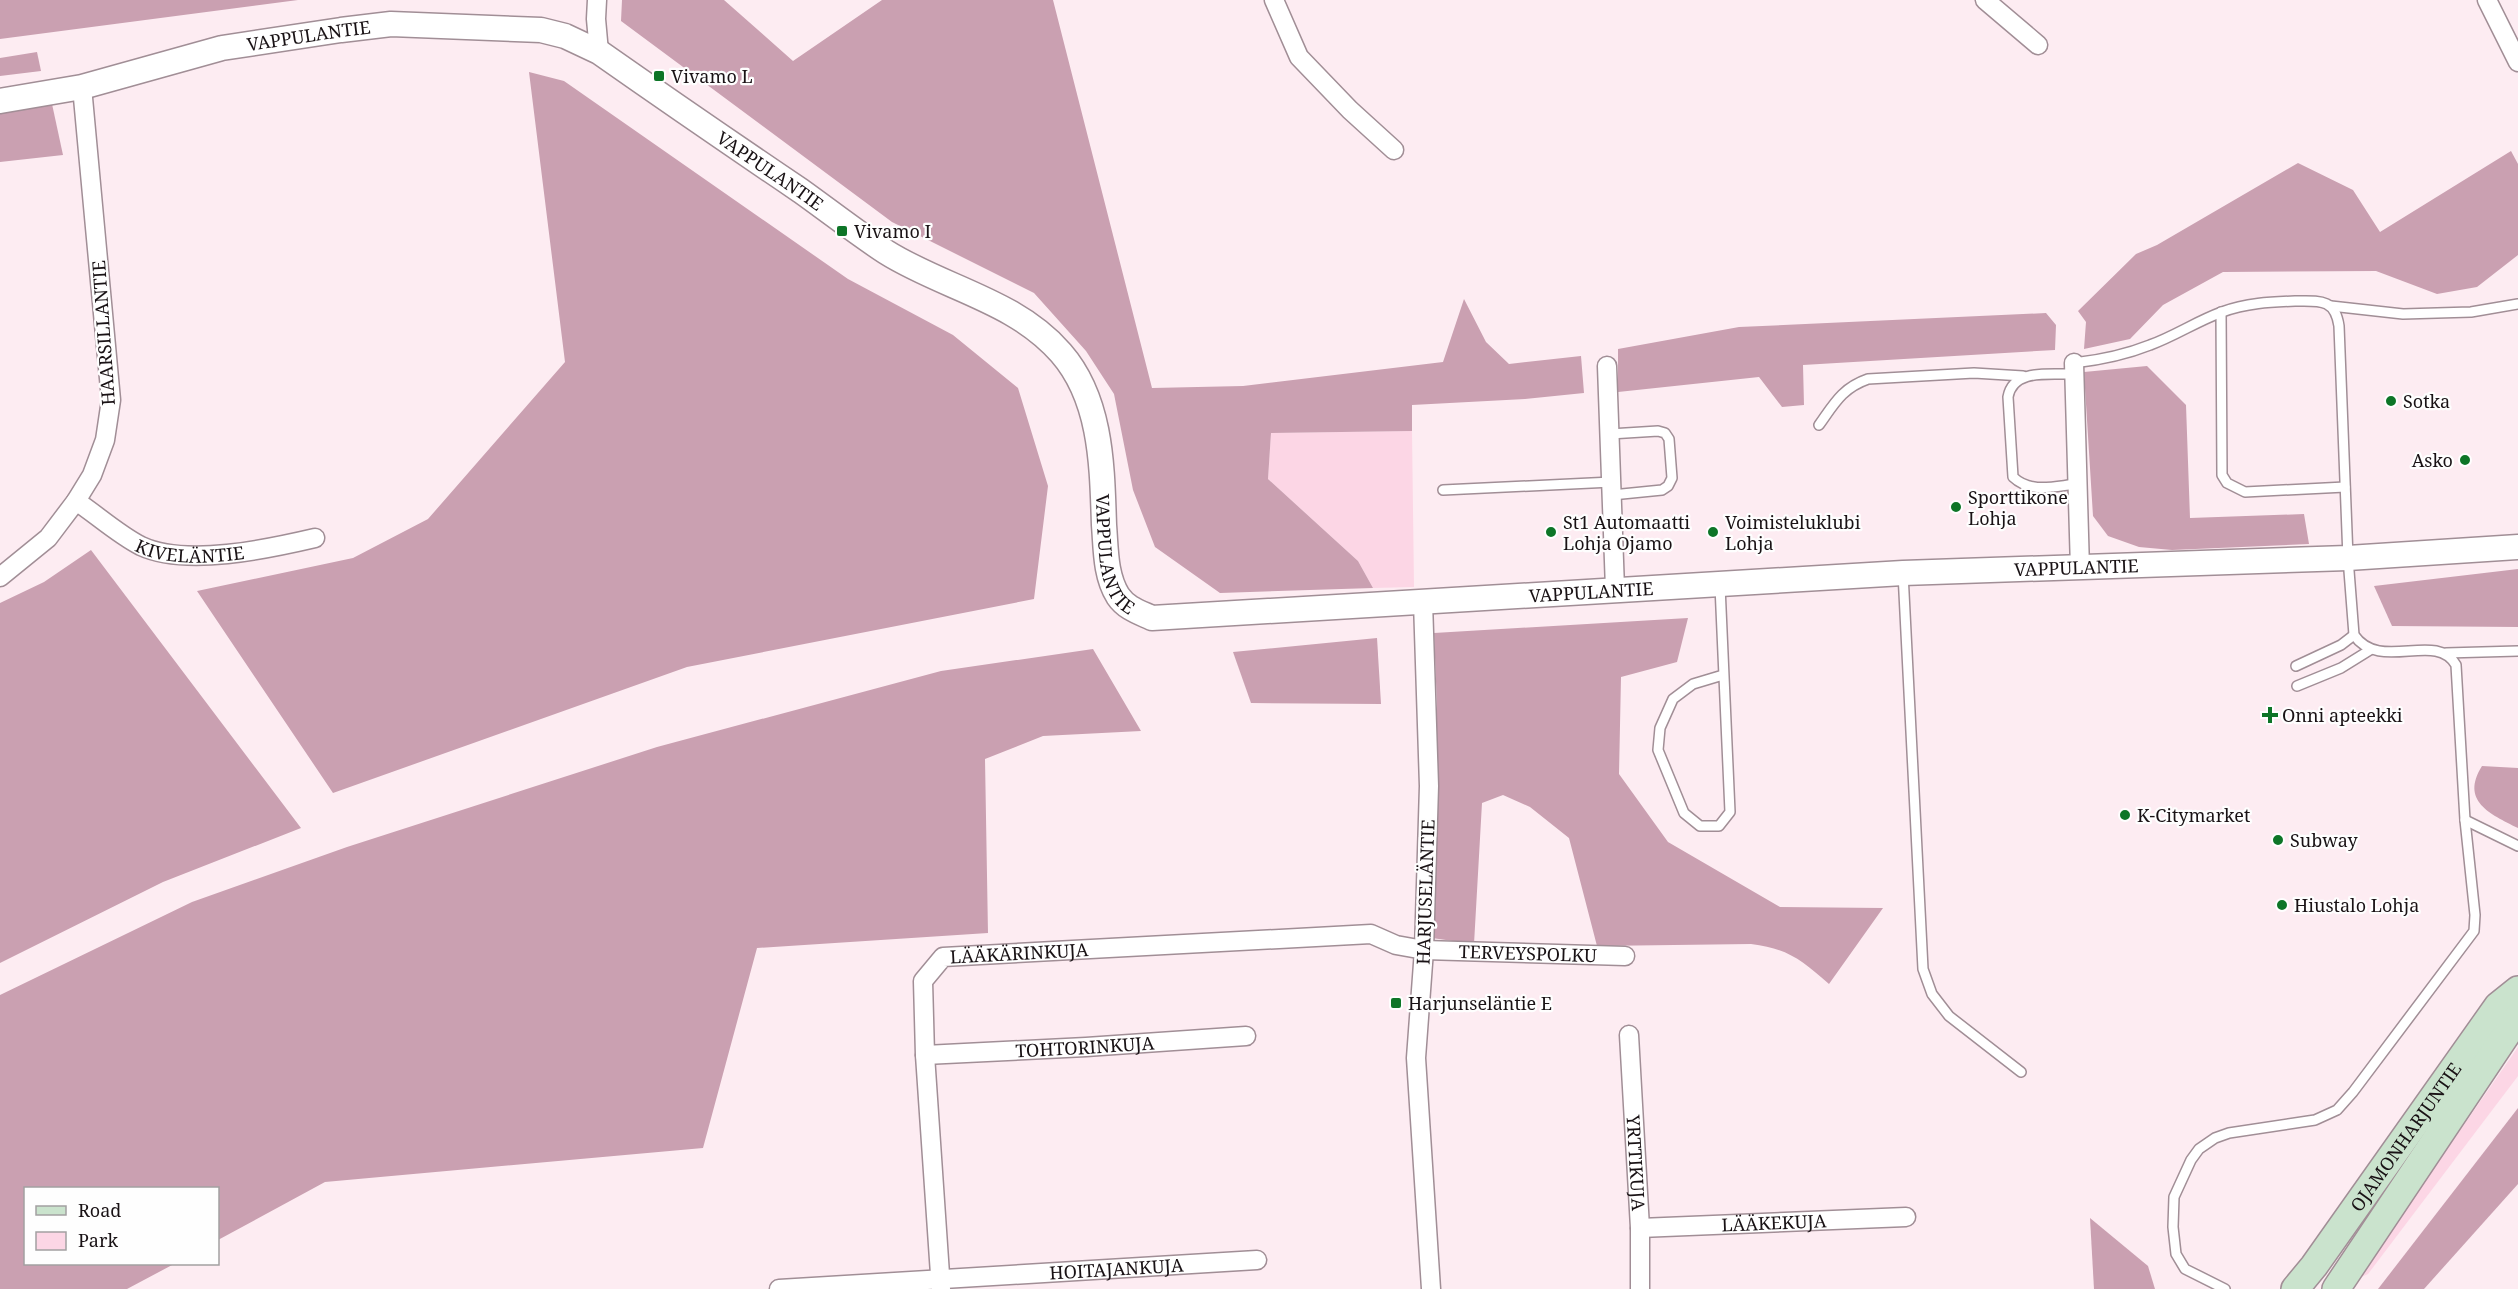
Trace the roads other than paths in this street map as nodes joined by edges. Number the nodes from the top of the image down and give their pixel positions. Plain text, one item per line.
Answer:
1 (597, 0) edge
2 (1274, 0) edge
3 (1985, 0) edge
4 (2487, 0) edge
5 (2038, 45) dead end
6 (599, 52) junction
7 (2518, 62) edge
8 (82, 87) junction
9 (0, 101) edge
10 (1394, 150) dead end
11 (2518, 304) edge
12 (2331, 306) junction
13 (2221, 312) junction
14 (1607, 366) dead end
15 (2074, 369) junction
16 (2025, 376) junction
17 (1819, 425) dead end
18 (1610, 434) junction
19 (2077, 484) junction
20 (2345, 487) junction
21 (1612, 488) junction
22 (1443, 490) dead end
23 (76, 501) junction
24 (315, 538) dead end
25 (2518, 547) edge
26 (2348, 558) junction
27 (2080, 569) junction
28 (1903, 573) junction
29 (0, 577) edge
30 (1719, 584) junction
31 (1615, 589) junction
32 (1424, 602) junction
33 (2354, 635) junction
34 (2370, 650) junction
35 (2518, 651) edge
36 (2446, 653) junction
37 (2296, 666) dead end
38 (1723, 675) junction
39 (2297, 686) dead end
40 (2465, 820) junction
41 (2518, 846) edge
42 (1396, 945) joint
43 (1424, 950) junction
44 (1625, 956) dead end
45 (2518, 990) edge
46 (2518, 1017) edge
47 (1629, 1035) dead end
48 (1246, 1036) dead end
49 (925, 1055) junction
50 (2021, 1072) dead end
51 (1906, 1217) dead end
52 (1640, 1228) junction
53 (1257, 1260) dead end
54 (940, 1283) edge
55 (779, 1289) edge
56 (1431, 1289) edge
57 (1640, 1289) edge
58 (2225, 1289) edge
59 (2295, 1289) edge
60 (2336, 1289) edge

1 - 6 street
2 - 10 street
3 - 5 street
4 - 7 street
6 - 8 street, VAPPULANTIE
6 - 32 street, VAPPULANTIE
8 - 9 street, VAPPULANTIE
8 - 23 street, HAARSILLANTIE
11 - 12 lane
12 - 13 lane
12 - 20 lane
13 - 15 lane
13 - 20 lane
14 - 18 street
15 - 16 lane
15 - 19 street
16 - 17 lane
16 - 19 lane
18 - 21 street
18 - 21 lane
19 - 27 street
20 - 26 lane
21 - 22 lane
21 - 31 street
23 - 24 street, KIVELÄNTIE
23 - 29 street, HAARSILLANTIE
25 - 26 street, VAPPULANTIE
26 - 27 street, VAPPULANTIE
26 - 33 lane
27 - 28 street, VAPPULANTIE
28 - 30 street, VAPPULANTIE
28 - 50 lane
30 - 31 street, VAPPULANTIE
30 - 38 lane
31 - 32 street, VAPPULANTIE
32 - 43 street, HARJUSELÄNTIE
33 - 34 lane
33 - 37 lane
34 - 36 lane
34 - 39 lane
35 - 36 lane
36 - 40 lane
38 - 38 lane
40 - 41 lane
40 - 58 lane
42 - 43 street, TERVEYSPOLKU
42 - 49 street, LÄÄKÄRINKUJA
43 - 44 street, TERVEYSPOLKU
43 - 56 street, HARJUSELÄNTIE
45 - 59 main road, OJAMONHARJUNTIE
46 - 60 main road, OJAMONHARJUNTIE
47 - 52 street, YRTTIKUJA
48 - 49 street, TOHTORINKUJA
49 - 54 street, LÄÄKÄRINKUJA
51 - 52 street, LÄÄKEKUJA
52 - 57 street, YRTTIKUJA
53 - 54 street, HOITAJANKUJA
54 - 55 street, HOITAJANKUJA

